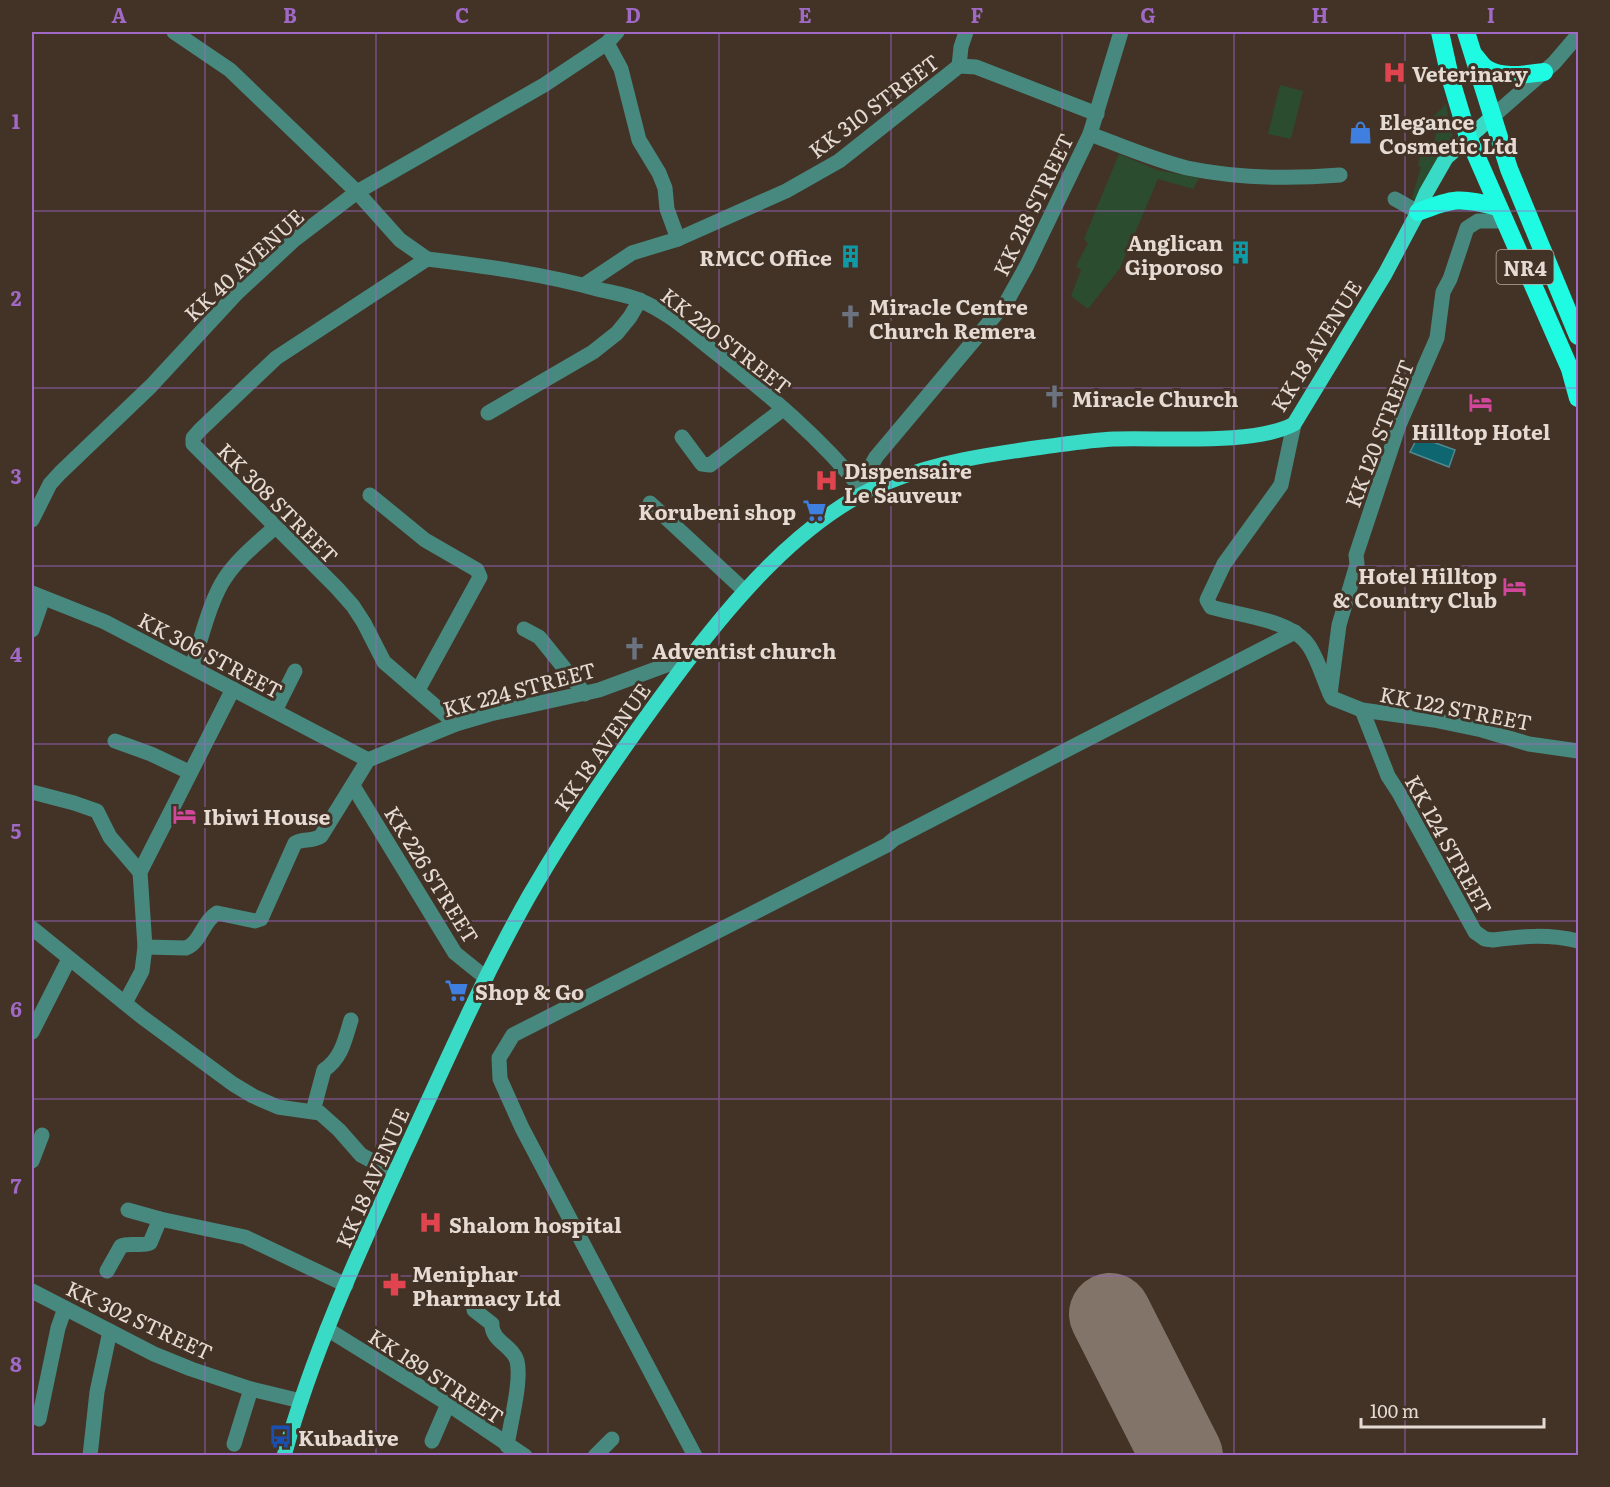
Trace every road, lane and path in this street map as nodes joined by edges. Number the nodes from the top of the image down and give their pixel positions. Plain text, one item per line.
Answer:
1 (174, 32) edge
2 (966, 32) edge
3 (1121, 32) edge
4 (1440, 32) edge
5 (1466, 32) edge
6 (1578, 35) edge
7 (612, 37) edge
8 (1473, 54) junction
9 (959, 66) junction
10 (1544, 72) junction
11 (1097, 114) junction
12 (1492, 117) junction
13 (1090, 134) junction
14 (1468, 137) junction
15 (1340, 175) dead end
16 (357, 192) junction
17 (1395, 199) dead end
18 (1418, 212) junction
19 (1501, 214) junction
20 (678, 239) junction
21 (427, 259) junction
22 (584, 285) junction
23 (640, 300) junction
24 (1578, 336) edge
25 (1578, 398) edge
26 (783, 409) junction
27 (488, 413) dead end
28 (1294, 424) junction
29 (682, 437) dead end
30 (864, 492) junction
31 (370, 495) dead end
32 (650, 503) dead end
33 (32, 520) edge
34 (275, 527) junction
35 (745, 591) junction
36 (37, 596) edge
37 (32, 630) edge
38 (524, 630) dead end
39 (1294, 632) junction
40 (692, 656) junction
41 (192, 666) junction
42 (295, 671) dead end
43 (233, 689) junction
44 (418, 690) junction
45 (585, 694) junction
46 (1330, 694) junction
47 (1362, 710) junction
48 (275, 711) junction
49 (456, 724) junction
50 (116, 741) dead end
51 (1578, 751) edge
52 (368, 760) junction
53 (189, 772) junction
54 (353, 786) junction
55 (32, 792) edge
56 (140, 872) junction
57 (32, 928) edge
58 (1578, 941) edge
59 (145, 947) junction
60 (69, 959) junction
61 (486, 978) junction
62 (125, 1003) junction
63 (351, 1020) dead end
64 (32, 1032) edge
65 (313, 1111) junction
66 (42, 1135) dead end
67 (32, 1161) edge
68 (395, 1173) junction
69 (128, 1210) dead end
70 (160, 1219) junction
71 (107, 1271) dead end
72 (345, 1285) junction
73 (32, 1291) edge
74 (65, 1308) junction
75 (474, 1310) dead end
76 (327, 1329) junction
77 (110, 1331) junction
78 (251, 1389) junction
79 (301, 1401) junction
80 (448, 1404) junction
81 (39, 1419) dead end
82 (612, 1439) dead end
83 (432, 1441) dead end
84 (234, 1444) dead end
85 (507, 1446) junction
86 (90, 1455) edge
87 (284, 1455) edge
88 (525, 1455) edge
89 (595, 1455) edge
90 (694, 1455) edge

1 - 16 street
2 - 9 street
3 - 11 street, KK 218 STREET
4 - 14 highway, NR4
5 - 8 highway, NR4
6 - 10 street
7 - 16 street, KK 40 AVENUE
7 - 20 street
8 - 10 highway
8 - 12 highway, NR4
9 - 11 street, KK 310 STREET
9 - 20 street, KK 310 STREET
10 - 12 street
11 - 13 street, KK 218 STREET
12 - 14 main road, KK 18 AVENUE
12 - 24 highway, NR4
13 - 15 street
13 - 30 street, KK 218 STREET
14 - 18 main road, KK 18 AVENUE
14 - 19 highway, NR4
16 - 21 street
16 - 33 street, KK 40 AVENUE
17 - 18 street
18 - 19 highway
18 - 28 main road, KK 18 AVENUE
19 - 25 highway, NR4
19 - 46 street, KK 120 STREET
20 - 22 street, KK 310 STREET
21 - 22 street, KK 220 STREET
21 - 34 street, KK 308 STREET
22 - 23 street, KK 220 STREET
23 - 26 street, KK 220 STREET
23 - 27 street
26 - 29 street
26 - 30 street, KK 220 STREET
28 - 30 main road, KK 18 AVENUE
28 - 39 street
30 - 35 main road, KK 18 AVENUE
31 - 44 street
32 - 35 street
34 - 41 street
34 - 44 street, KK 308 STREET
35 - 40 main road, KK 18 AVENUE
36 - 37 street
36 - 41 street, KK 306 STREET
38 - 45 street
39 - 46 street
39 - 90 street
40 - 45 street, KK 224 STREET
40 - 61 main road, KK 18 AVENUE
41 - 43 street, KK 306 STREET
42 - 48 street
43 - 48 street, KK 306 STREET
43 - 53 street
44 - 49 street, KK 308 STREET
45 - 49 street, KK 224 STREET
46 - 47 street, KK 122 STREET
47 - 51 street, KK 122 STREET
47 - 58 street, KK 124 STREET
48 - 52 street, KK 306 STREET
49 - 52 street, KK 224 STREET
50 - 53 street
52 - 54 street
53 - 56 street
54 - 59 street
54 - 61 street, KK 226 STREET
55 - 56 street
56 - 59 street
57 - 60 street
59 - 62 street
60 - 62 street
60 - 64 street
61 - 68 main road, KK 18 AVENUE
62 - 65 street
63 - 65 street
65 - 68 street
66 - 67 street
68 - 72 main road, KK 18 AVENUE
69 - 70 street
70 - 71 street
70 - 72 street
72 - 76 main road, KK 18 AVENUE
73 - 74 street, KK 302 STREET
74 - 77 street, KK 302 STREET
74 - 81 street
75 - 85 street
76 - 79 main road, KK 18 AVENUE
76 - 80 street, KK 189 STREET
77 - 78 street, KK 302 STREET
77 - 86 street
78 - 79 street, KK 302 STREET
78 - 84 street
79 - 87 main road, KK 18 AVENUE
80 - 83 street
80 - 85 street, KK 189 STREET
82 - 89 street
85 - 88 street, KK 189 STREET

